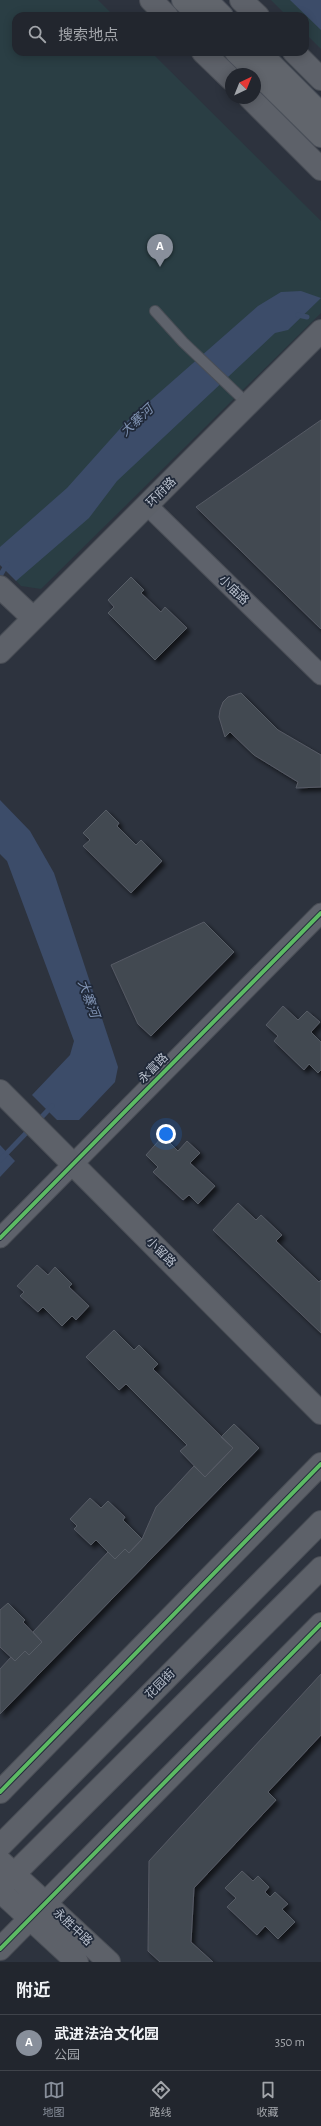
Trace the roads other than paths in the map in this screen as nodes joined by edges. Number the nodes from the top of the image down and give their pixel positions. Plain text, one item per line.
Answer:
1 (151, 0) edge
2 (183, 0) edge
3 (241, 0) edge
4 (212, 8) edge
5 (163, 12) edge
6 (254, 12) edge
7 (207, 56) edge
8 (240, 56) edge
9 (263, 56) edge
10 (298, 56) edge
11 (225, 74) edge
12 (321, 78) edge
13 (256, 104) edge
14 (321, 114) edge
15 (321, 136) edge
16 (321, 169) edge
17 (155, 311) dead end
18 (321, 331) edge
19 (248, 404) junction
20 (147, 505) junction
21 (3, 590) edge
22 (33, 618) junction
23 (0, 652) edge
24 (321, 675) edge
25 (321, 913) edge
26 (0, 1091) edge
27 (73, 1164) junction
28 (0, 1238) edge
29 (321, 1414) edge
30 (321, 1464) edge
31 (321, 1522) edge
32 (321, 1568) edge
33 (321, 1624) edge
34 (0, 1792) edge
35 (0, 1846) edge
36 (4, 1879) edge
37 (46, 1903) junction
38 (31, 1919) junction
39 (0, 1949) edge
40 (77, 1962) edge
41 (109, 1962) edge

1 - 5 street
2 - 4 main road
3 - 6 street
7 - 11 street
8 - 15 main road
9 - 14 main road
10 - 12 street
13 - 16 street
17 - 19 lane
18 - 19 street, 环府路
19 - 20 street, 环府路
20 - 22 street, 环府路
20 - 24 street, 小庙路
21 - 22 street
22 - 23 street, 环府路
25 - 27 street, 永富路
26 - 27 street, 小留路
27 - 28 street, 永富路
27 - 29 street, 小留路
30 - 34 street
31 - 35 street, 花园街
32 - 36 street
33 - 37 street
36 - 37 street, 永胜中路
36 - 38 street, 永胜中路
37 - 38 street
37 - 41 street, 永胜中路
38 - 39 street
38 - 40 street, 永胜中路

